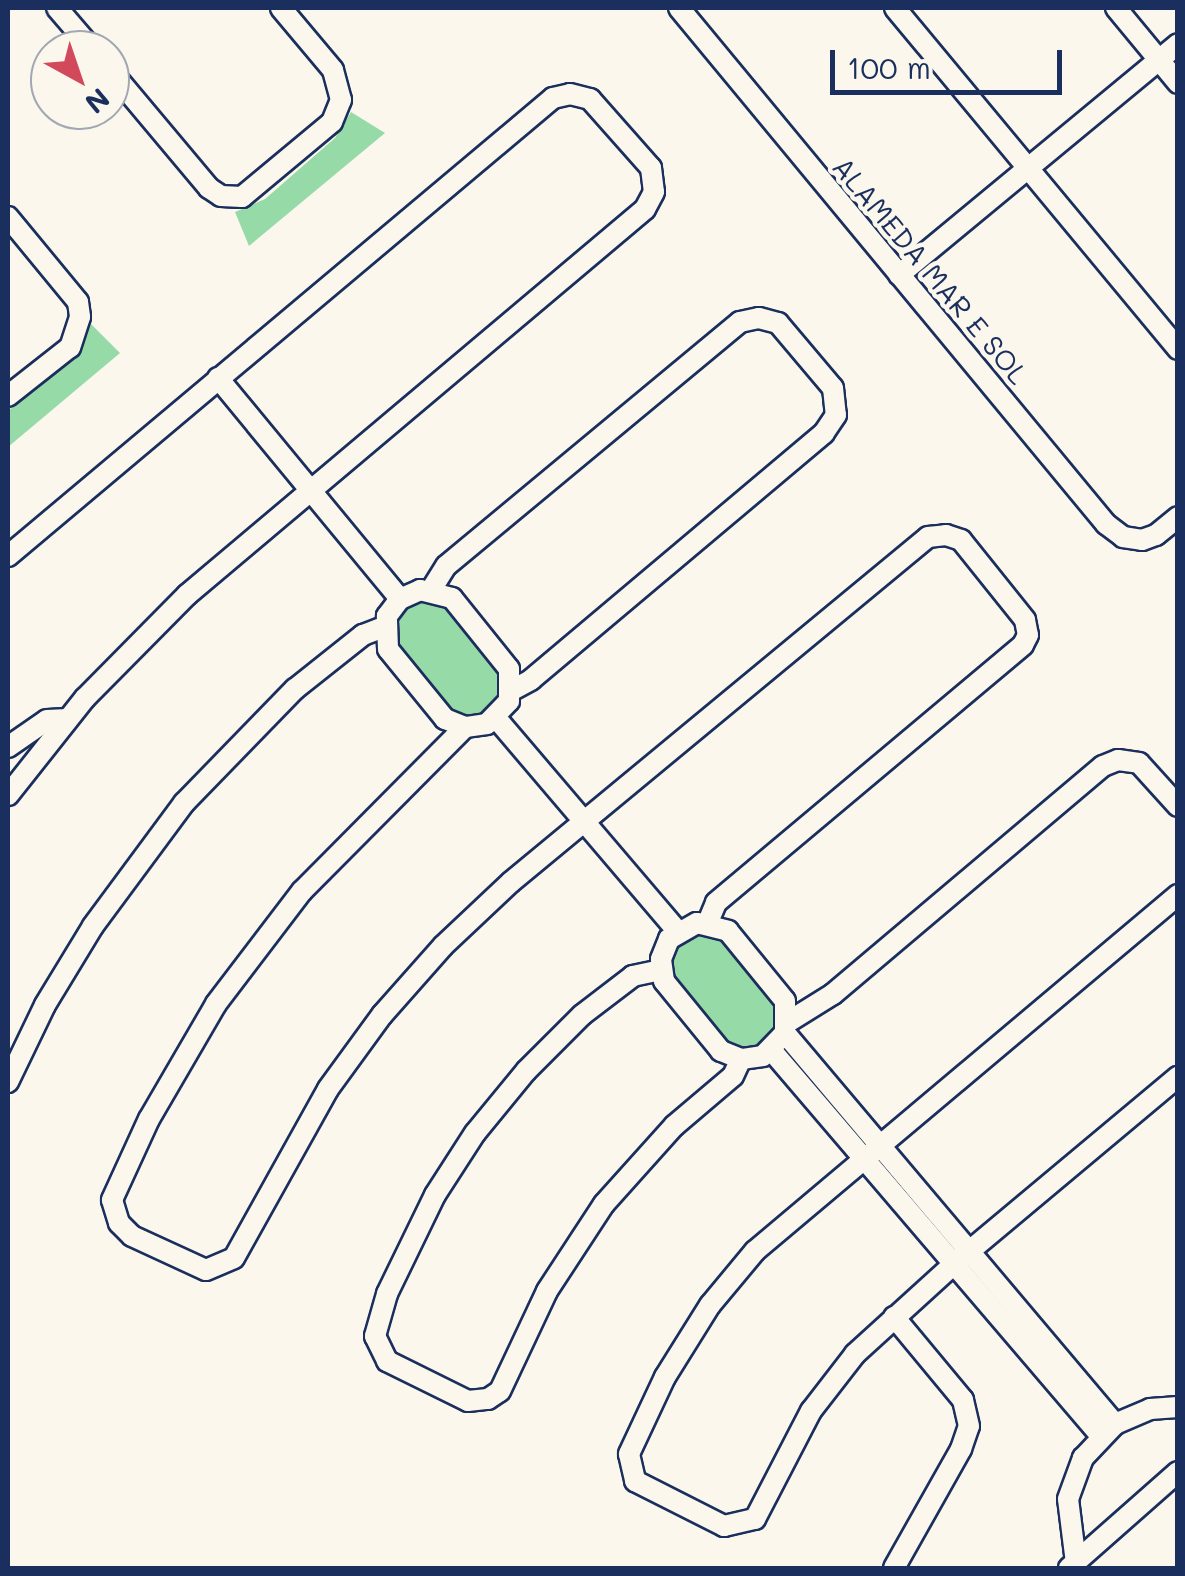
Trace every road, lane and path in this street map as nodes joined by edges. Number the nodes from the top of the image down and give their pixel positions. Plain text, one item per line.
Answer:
1 (57, 8) edge
2 (281, 8) edge
3 (679, 8) edge
4 (895, 8) edge
5 (1116, 8) edge
6 (76, 30) edge
7 (1178, 44) edge
8 (1159, 60) junction
9 (1178, 82) edge
10 (130, 93) edge
11 (1028, 167) junction
12 (8, 217) edge
13 (900, 275) junction
14 (1178, 349) edge
15 (218, 378) junction
16 (8, 396) edge
17 (310, 490) junction
18 (1178, 517) edge
19 (8, 556) edge
20 (431, 590) junction
21 (400, 599) junction
22 (384, 627) junction
23 (512, 690) junction
24 (496, 718) junction
25 (68, 719) junction
26 (465, 727) junction
27 (8, 747) edge
28 (8, 796) edge
29 (1178, 806) edge
30 (585, 824) junction
31 (1178, 895) edge
32 (708, 922) junction
33 (677, 931) junction
34 (661, 970) junction
35 (787, 1028) junction
36 (772, 1050) junction
37 (742, 1059) junction
38 (1178, 1078) edge
39 (8, 1082) edge
40 (870, 1151) junction
41 (962, 1258) junction
42 (894, 1317) junction
43 (1178, 1407) edge
44 (1108, 1430) junction
45 (1178, 1472) edge
46 (1072, 1566) edge
47 (894, 1568) edge

1 - 6 street
2 - 10 street
3 - 13 street, ALAMEDA MAR E SOL
4 - 11 street
5 - 8 street
7 - 8 street
8 - 9 street
8 - 11 street
11 - 13 street
11 - 14 street
12 - 16 street
13 - 18 street, ALAMEDA MAR E SOL
15 - 17 street
15 - 17 street
15 - 19 street
17 - 21 street
17 - 25 street
20 - 21 street
20 - 23 street
20 - 23 street
21 - 22 street
22 - 26 street
22 - 39 street
23 - 24 street
24 - 26 street
24 - 30 street
25 - 27 street
25 - 28 street
26 - 30 street
29 - 35 street
30 - 32 street
30 - 33 street
31 - 40 street
32 - 33 street
32 - 35 street
33 - 34 street
34 - 37 street
34 - 37 street
35 - 36 street
35 - 40 street
36 - 37 street
36 - 40 street
38 - 41 street
40 - 41 street
40 - 42 street
41 - 42 street
41 - 44 street
42 - 47 street
43 - 44 street
44 - 46 street
45 - 46 street

